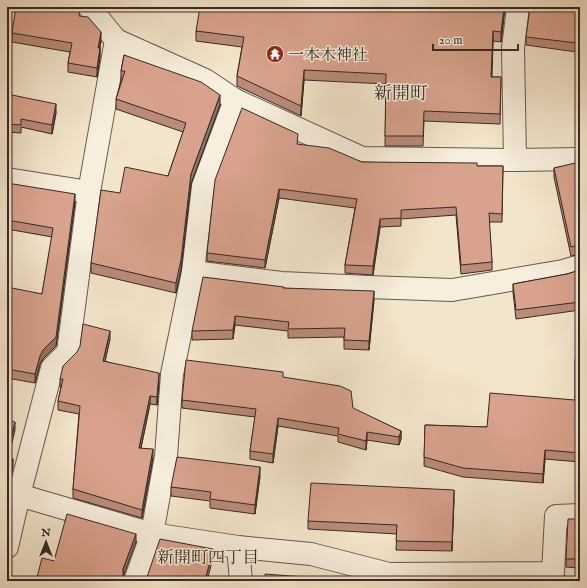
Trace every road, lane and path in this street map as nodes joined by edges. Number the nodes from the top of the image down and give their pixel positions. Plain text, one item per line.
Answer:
1 (89, 7) edge
2 (518, 7) edge
3 (116, 40) junction
4 (234, 100) junction
5 (580, 158) edge
6 (515, 160) junction
7 (7, 180) edge
8 (89, 192) junction
9 (580, 266) edge
10 (192, 272) junction
11 (19, 495) junction
12 (580, 515) edge
13 (152, 534) junction
14 (7, 547) edge
15 (238, 547) junction
16 (390, 578) edge
17 (135, 581) edge
18 (241, 581) edge

1 - 3 street
2 - 6 street
3 - 4 street
3 - 8 street
4 - 6 street
4 - 10 street
5 - 6 street
7 - 8 street
8 - 11 street
9 - 10 street
10 - 13 street
11 - 13 street
11 - 14 street
12 - 16 street
13 - 15 street
13 - 17 street
15 - 16 street
15 - 18 street

